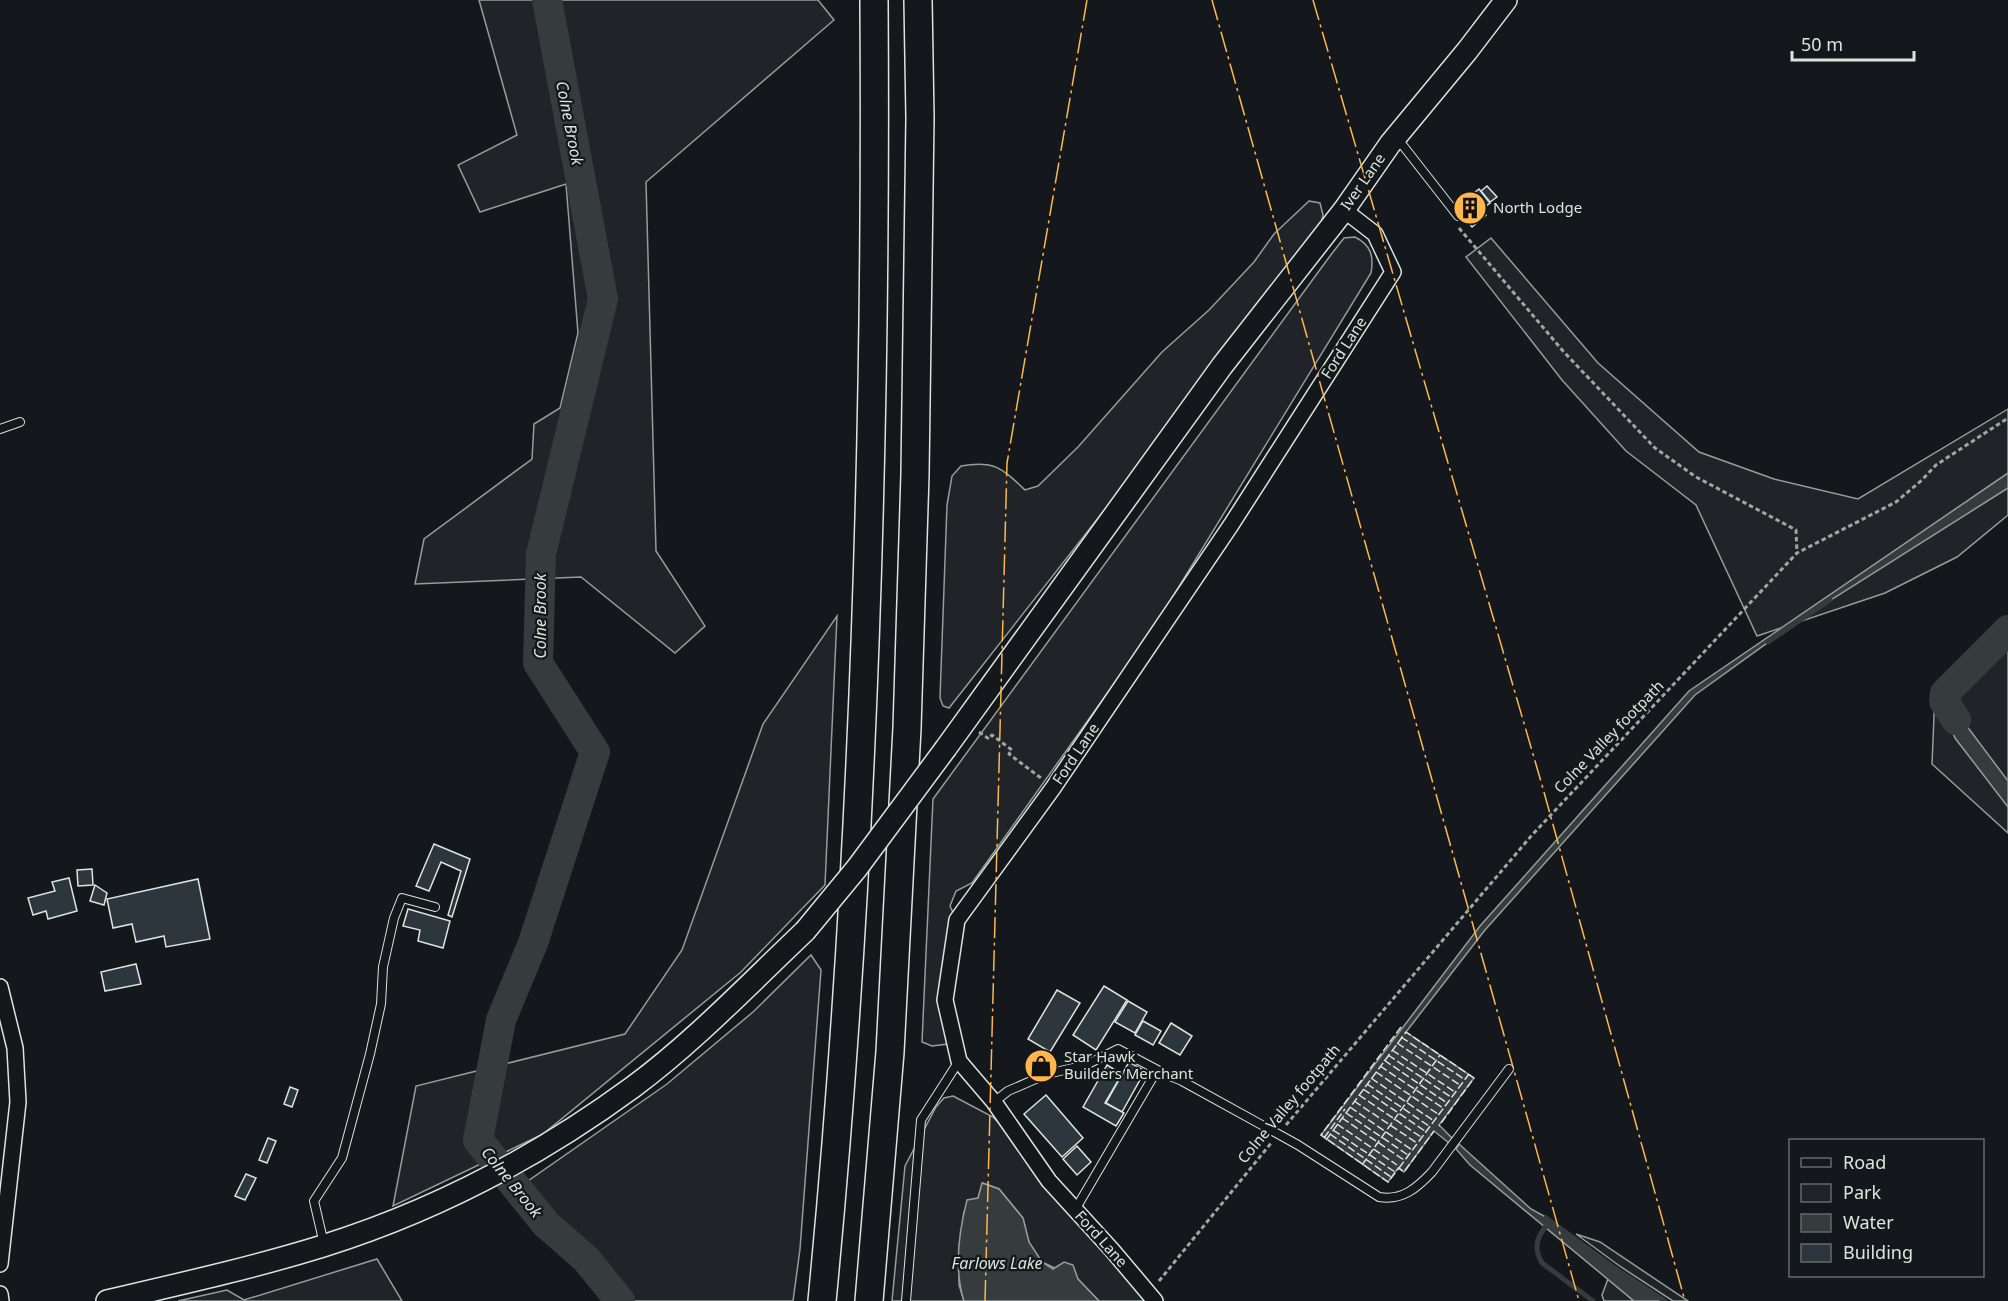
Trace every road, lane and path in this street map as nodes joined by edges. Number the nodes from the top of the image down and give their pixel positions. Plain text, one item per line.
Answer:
1 (874, 0) edge
2 (918, 0) edge
3 (1506, 0) edge
4 (1396, 137) junction
5 (1344, 210) junction
6 (1458, 216) dead end
7 (1473, 244) dead end
8 (2008, 418) edge
9 (20, 422) dead end
10 (0, 429) edge
11 (1797, 553) junction
12 (966, 722) junction
13 (1053, 788) junction
14 (435, 907) dead end
15 (0, 987) edge
16 (959, 1061) junction
17 (1509, 1069) dead end
18 (1165, 1074) junction
19 (994, 1102) junction
20 (1279, 1134) junction
21 (1075, 1210) junction
22 (324, 1245) junction
23 (0, 1264) edge
24 (0, 1294) edge
25 (1151, 1297) edge
26 (1, 1301) edge
27 (107, 1301) edge
28 (822, 1301) edge
29 (869, 1301) edge
30 (906, 1301) edge

1 - 28 highway
2 - 29 highway
3 - 4 main road, Iver Lane
4 - 5 main road, Iver Lane
4 - 6 lane
5 - 12 main road, Iver Lane
5 - 13 street, Ford Lane
7 - 11 path
8 - 11 path, Colne Valley footpath
9 - 10 lane
11 - 20 path, Colne Valley footpath
12 - 13 path
12 - 22 main road, Iver Lane, bridge
13 - 16 street, Ford Lane
14 - 22 lane
15 - 23 street
16 - 19 street, Ford Lane
16 - 30 lane
17 - 20 lane
18 - 19 lane
18 - 20 lane
18 - 21 lane
19 - 21 street, Ford Lane
20 - 25 path, Colne Valley footpath
21 - 25 street, Ford Lane
22 - 27 main road, Iver Lane
24 - 26 street

